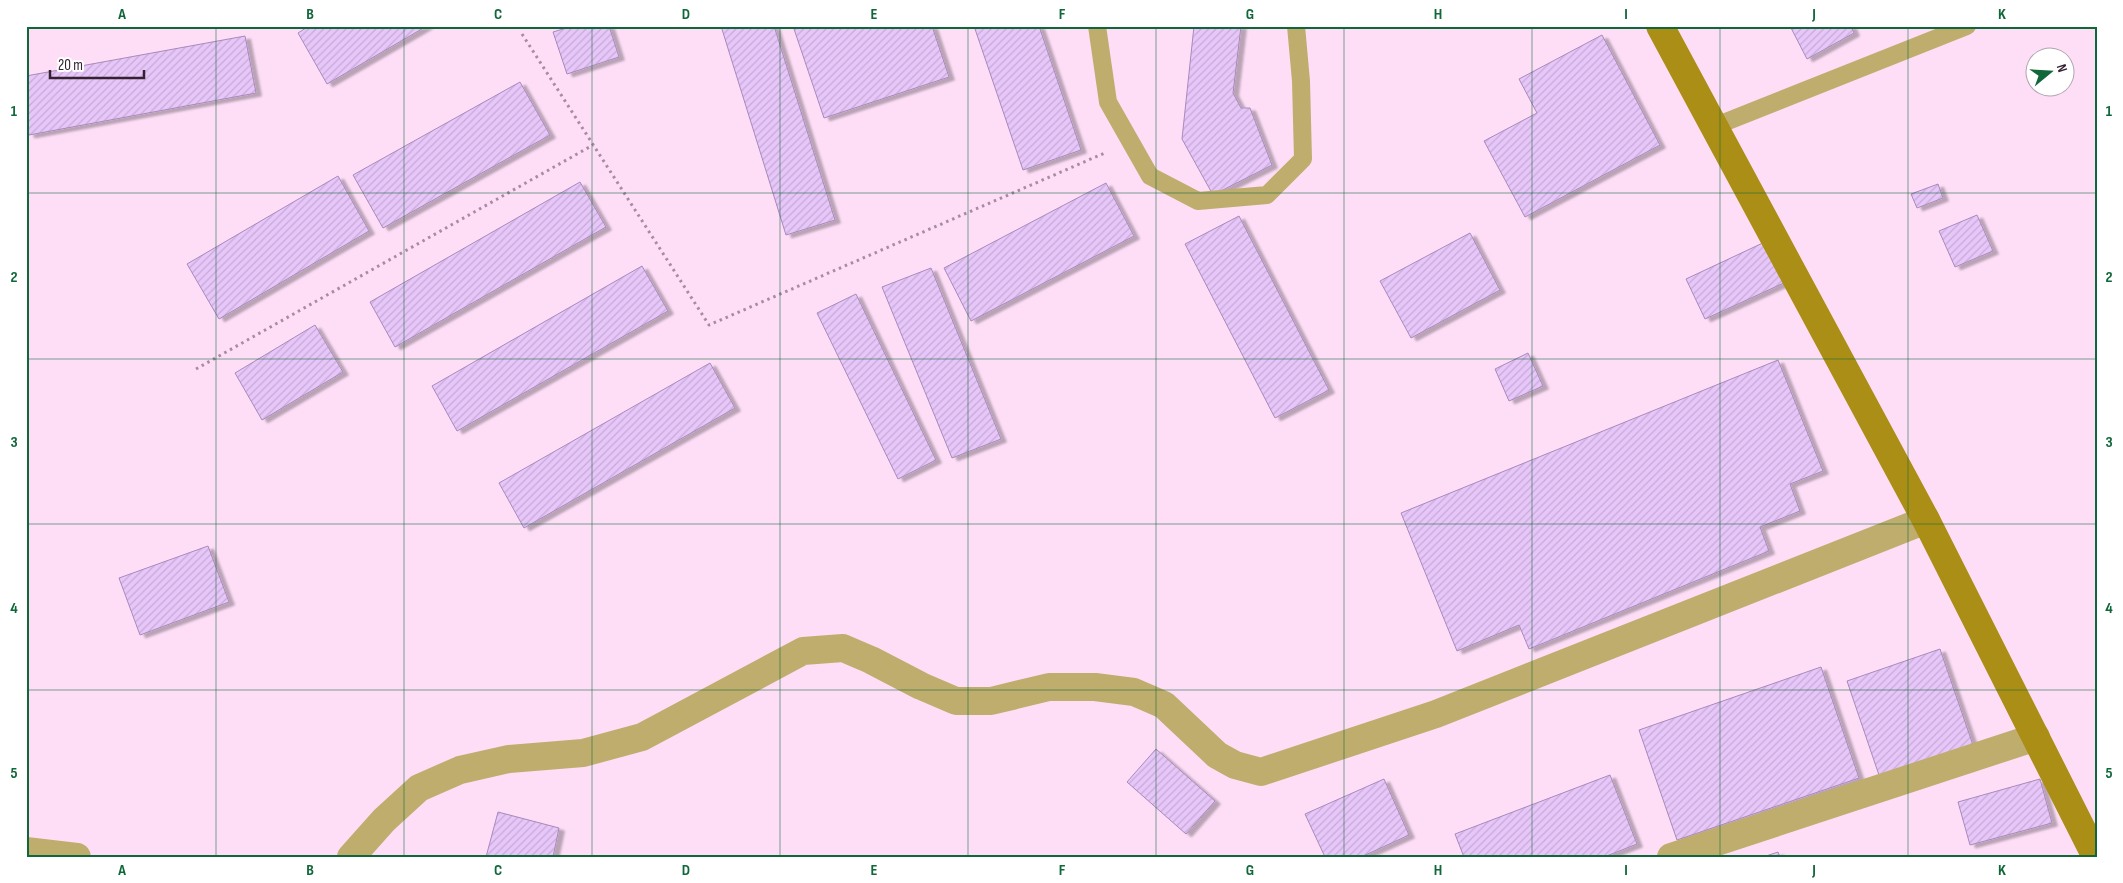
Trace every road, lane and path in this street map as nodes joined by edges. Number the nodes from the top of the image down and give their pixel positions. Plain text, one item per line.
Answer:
1 (1097, 26) edge
2 (1296, 26) edge
3 (1660, 26) edge
4 (1967, 26) edge
5 (522, 34) dead end
6 (1713, 127) junction
7 (1131, 141) junction
8 (593, 145) junction
9 (196, 369) dead end
10 (1926, 520) junction
11 (2036, 737) junction
12 (26, 851) edge
13 (77, 857) edge
14 (350, 857) edge
15 (1671, 857) edge
16 (2096, 857) edge

1 - 7 lane
2 - 7 lane
3 - 6 main road
4 - 6 lane
5 - 8 path
6 - 10 main road
7 - 8 path
8 - 9 path
10 - 11 main road
10 - 14 street
11 - 15 street
11 - 16 main road
12 - 13 street

